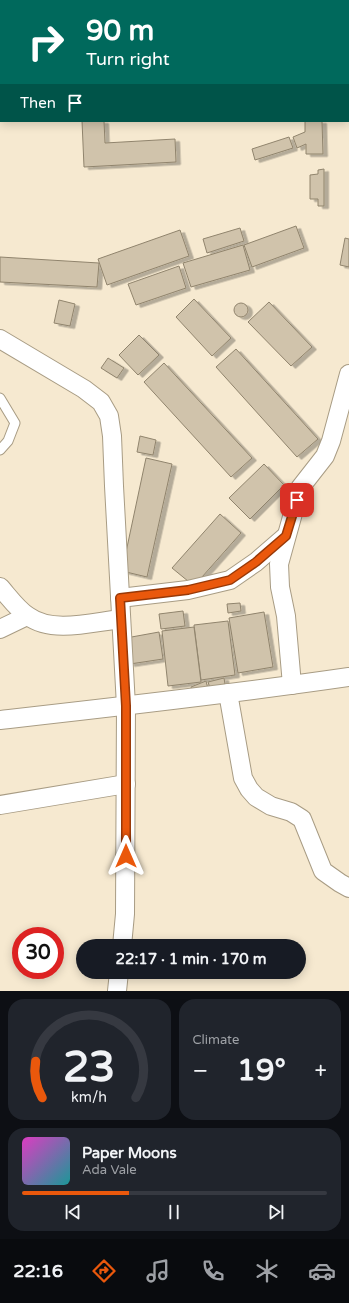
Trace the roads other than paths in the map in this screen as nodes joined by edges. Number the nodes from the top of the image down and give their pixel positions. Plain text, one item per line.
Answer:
1 (0, 338) edge
2 (349, 374) edge
3 (0, 398) edge
4 (0, 450) edge
5 (286, 536) junction
6 (0, 587) edge
7 (120, 598) junction
8 (27, 616) junction
9 (122, 619) junction
10 (0, 629) edge
11 (349, 676) edge
12 (292, 685) junction
13 (228, 693) junction
14 (126, 706) junction
15 (0, 720) edge
16 (126, 784) junction
17 (0, 805) edge
18 (349, 888) edge
19 (123, 939) edge
20 (118, 979) edge
21 (117, 991) edge

1 - 7 street
2 - 5 street
3 - 4 lane
5 - 7 street
5 - 12 street
6 - 8 street
7 - 9 street
8 - 9 street
8 - 10 street
9 - 14 street
11 - 12 street
12 - 13 street
13 - 14 street
13 - 18 street
14 - 15 street
14 - 16 street
16 - 17 street
16 - 19 street
20 - 21 street

